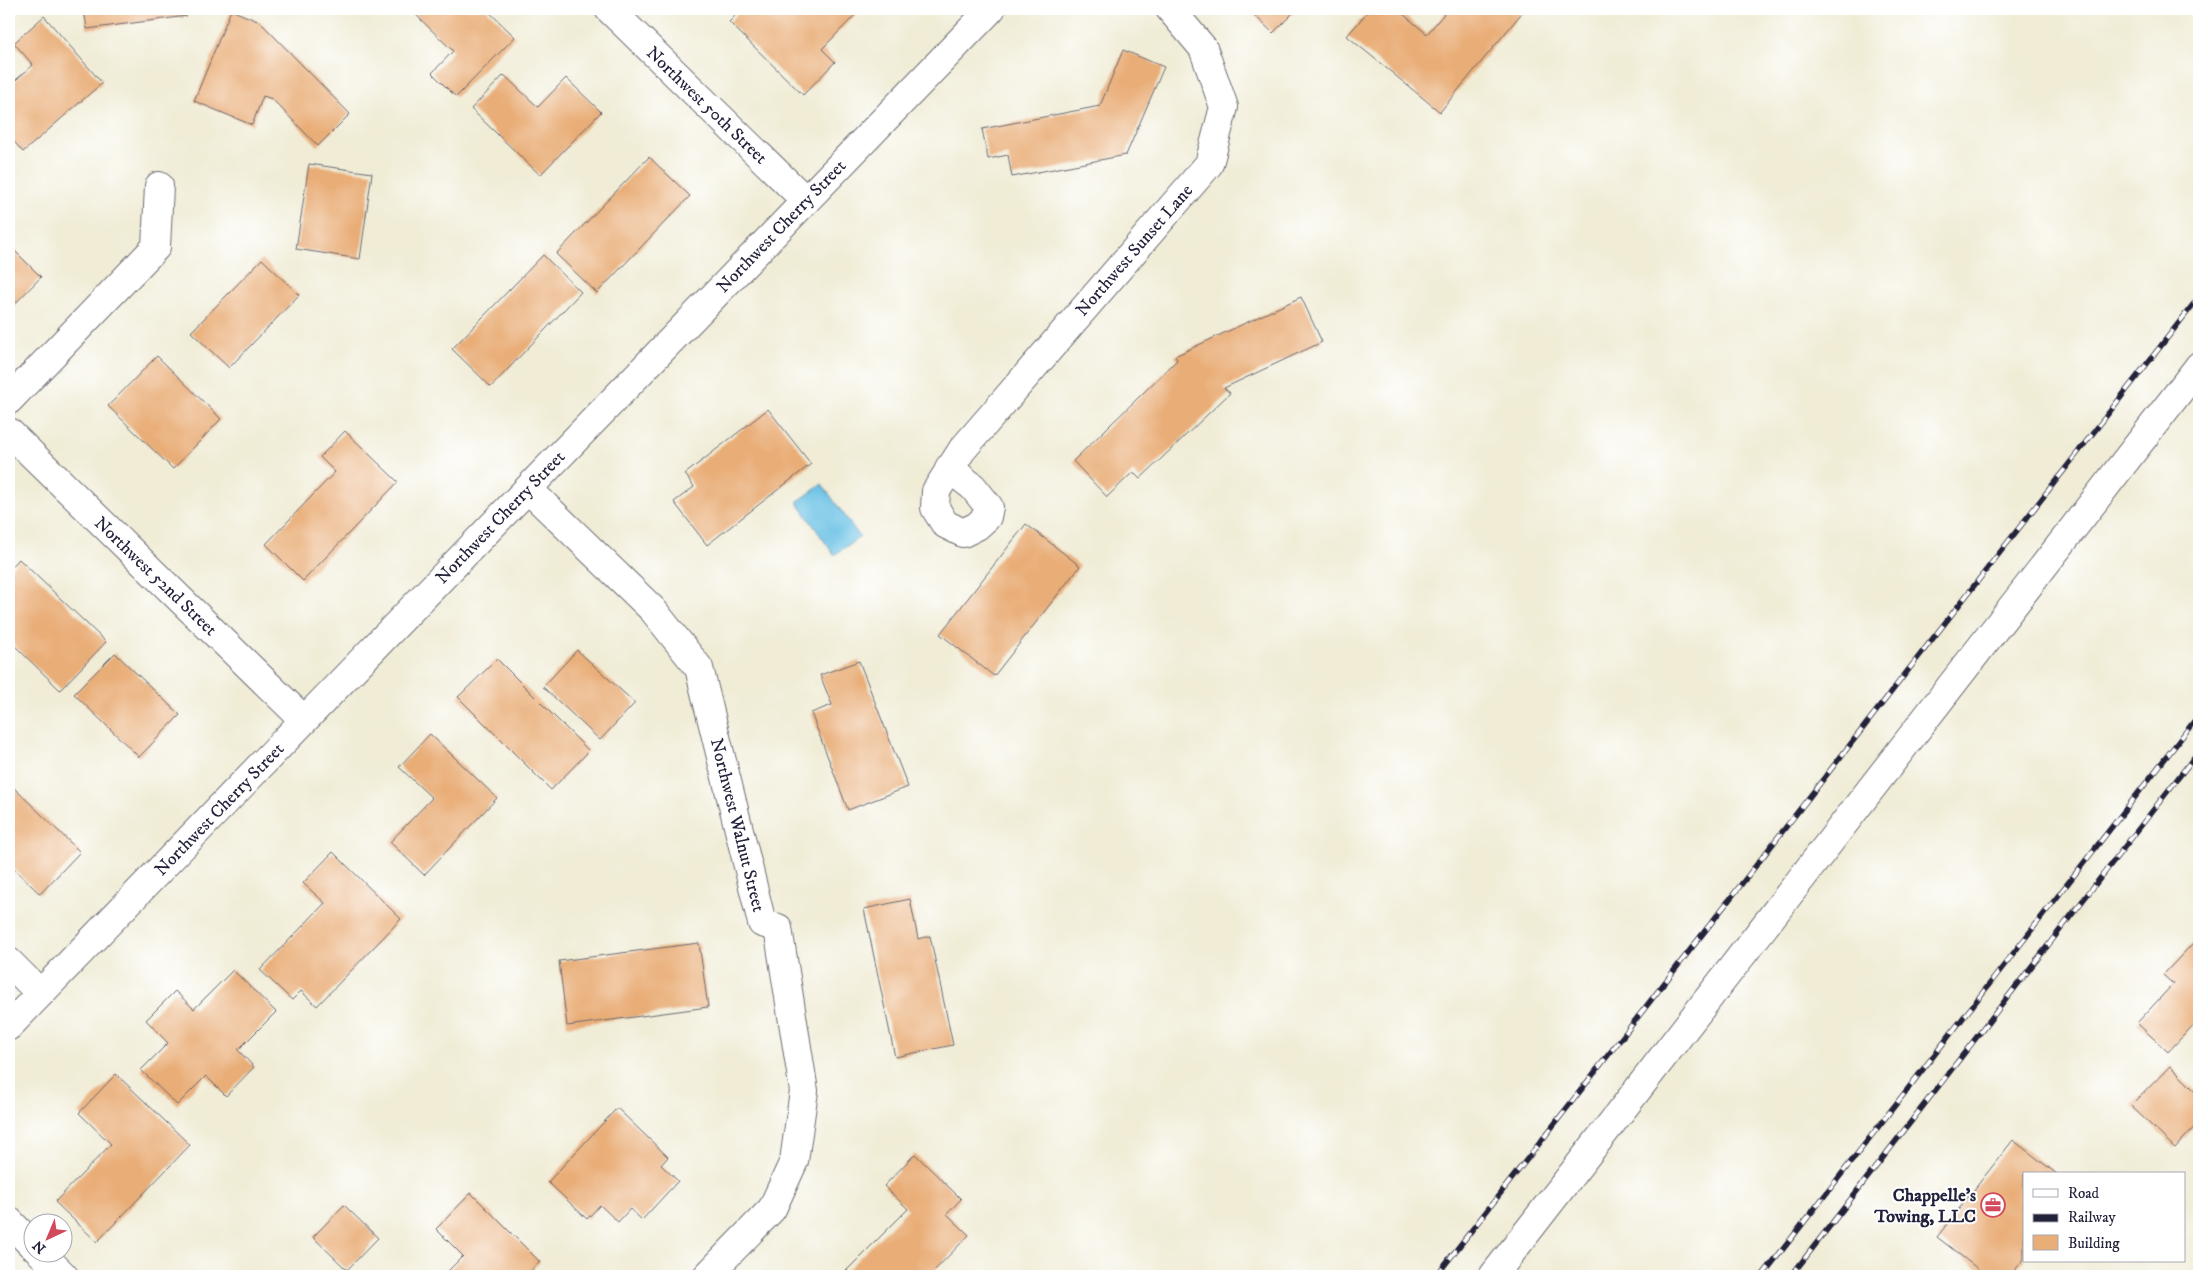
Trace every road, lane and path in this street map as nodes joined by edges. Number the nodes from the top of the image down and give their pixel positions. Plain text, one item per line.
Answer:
1 (609, 9) edge
2 (991, 9) edge
3 (1170, 9) edge
4 (159, 186) dead end
5 (805, 200) junction
6 (2199, 366) edge
7 (9, 400) edge
8 (9, 432) edge
9 (949, 468) dead end
10 (528, 489) junction
11 (304, 720) junction
12 (9, 962) edge
13 (40, 993) junction
14 (9, 1026) edge
15 (9, 1221) edge
16 (22, 1235) edge
17 (50, 1262) edge
18 (64, 1276) edge
19 (707, 1276) edge
20 (1493, 1276) edge

1 - 5 street, Northwest 50th Street
2 - 5 street, Northwest Cherry Street
3 - 9 street, Northwest Sunset Lane
4 - 7 street
5 - 10 street, Northwest Cherry Street
6 - 20 street
8 - 11 street, Northwest 52nd Street
10 - 11 street, Northwest Cherry Street
10 - 19 street, Northwest Walnut Street
11 - 13 street, Northwest Cherry Street
12 - 13 street
13 - 14 street, Northwest Cherry Street
15 - 16 street
17 - 18 street

